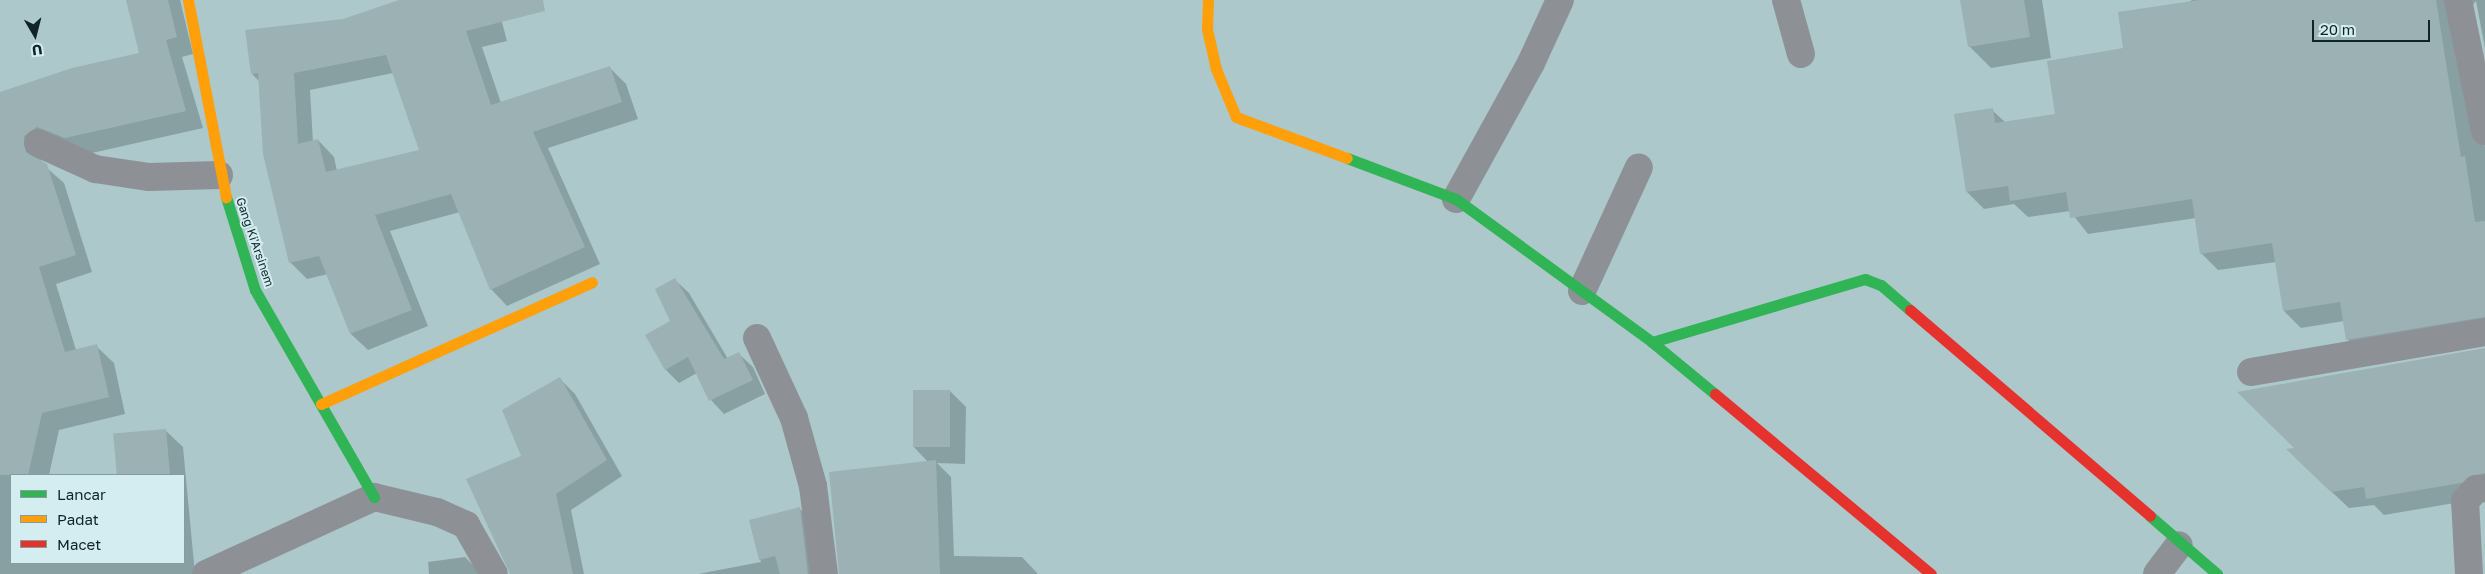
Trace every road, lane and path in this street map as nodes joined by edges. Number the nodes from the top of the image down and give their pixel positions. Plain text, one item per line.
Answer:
1 (188, 0) edge
2 (1208, 0) edge
3 (1560, 0) edge
4 (1786, 0) edge
5 (2458, 0) edge
6 (2475, 40) edge
7 (1801, 54) dead end
8 (2485, 131) edge
9 (38, 143) dead end
10 (1638, 166) dead end
11 (218, 176) junction
12 (1456, 199) junction
13 (592, 282) dead end
14 (1582, 291) junction
15 (2485, 332) edge
16 (757, 338) dead end
17 (1652, 342) junction
18 (2251, 372) dead end
19 (321, 404) junction
20 (2485, 488) edge
21 (374, 497) junction
22 (2179, 546) junction
23 (206, 574) edge
24 (494, 574) edge
25 (824, 574) edge
26 (1931, 574) edge
27 (2158, 574) edge
28 (2217, 574) edge
29 (2469, 574) edge

1 - 11 street, Gang Ki'Arsinem
2 - 12 street
3 - 12 street
4 - 7 street
5 - 6 street
6 - 8 street
9 - 11 street
10 - 14 street
11 - 19 street, Gang Ki'Arsinem
12 - 14 street
13 - 19 street
14 - 17 street
15 - 18 street
16 - 25 street
17 - 22 street
17 - 26 street
19 - 21 street, Gang Ki'Arsinem
20 - 29 street
21 - 23 street
21 - 24 street
22 - 27 street
22 - 28 street

